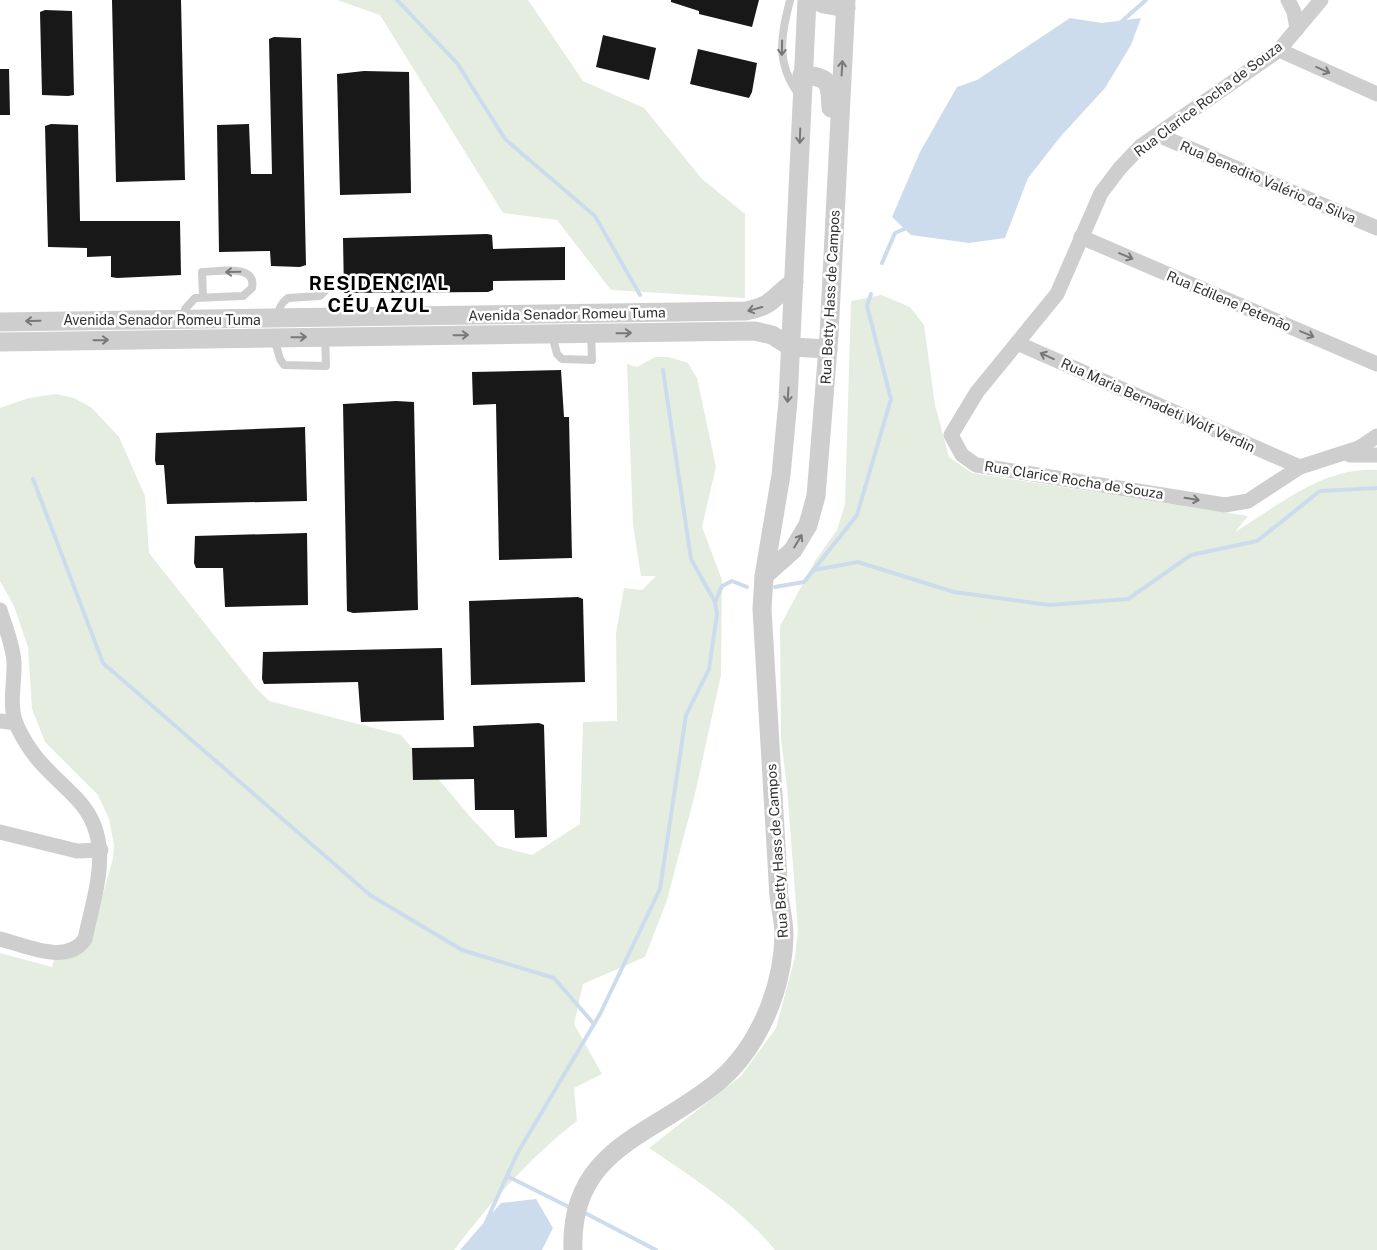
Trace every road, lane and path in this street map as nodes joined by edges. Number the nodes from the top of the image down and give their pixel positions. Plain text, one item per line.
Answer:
1 (790, 0) edge
2 (807, 0) edge
3 (815, 0) edge
4 (1288, 0) edge
5 (1321, 0) edge
6 (846, 4) edge
7 (1297, 29) junction
8 (1279, 50) junction
9 (802, 76) junction
10 (1377, 94) edge
11 (802, 98) junction
12 (1158, 135) junction
13 (836, 174) junction
14 (1377, 228) edge
15 (1081, 237) junction
16 (329, 278) dead end
17 (794, 282) junction
18 (203, 296) junction
19 (185, 319) junction
20 (278, 319) junction
21 (0, 322) edge
22 (591, 333) junction
23 (552, 334) junction
24 (325, 337) junction
25 (274, 338) junction
26 (0, 342) edge
27 (1017, 343) junction
28 (791, 347) junction
29 (828, 349) junction
30 (1377, 364) edge
31 (1377, 436) edge
32 (1377, 455) edge
33 (1331, 456) junction
34 (1300, 467) junction
35 (764, 576) junction
36 (0, 610) edge
37 (0, 721) edge
38 (16, 724) junction
39 (0, 832) edge
40 (101, 850) junction
41 (0, 939) edge
42 (573, 1250) edge

1 -> 11 lane
2 - 9 street, Rua Betty Hass de Campos
3 - 6 street
4 - 7 street
5 - 7 street, Rua Clarice Rocha de Souza
13 -> 6 street, Rua Betty Hass de Campos
7 - 8 street, Rua Clarice Rocha de Souza
8 -> 10 street
8 - 12 street, Rua Clarice Rocha de Souza
9 - 11 street, Rua Betty Hass de Campos
9 - 13 street
11 -> 17 street, Rua Betty Hass de Campos
12 - 14 street, Rua Benedito Valério da Silva
12 - 15 street, Rua Clarice Rocha de Souza
13 - 29 street, Rua Betty Hass de Campos
15 - 27 street, Rua Clarice Rocha de Souza
15 -> 30 street, Rua Edilene Petenão
16 - 20 lane
17 -> 20 street, Avenida Senador Romeu Tuma
17 - 28 street, Rua Betty Hass de Campos
18 -> 18 lane
18 - 19 lane
19 - 20 street, Avenida Senador Romeu Tuma
19 -> 21 street, Avenida Senador Romeu Tuma
22 - 23 street, Avenida Senador Romeu Tuma
22 - 23 lane
22 -> 28 street, Avenida Senador Romeu Tuma
24 -> 23 street, Avenida Senador Romeu Tuma
25 -> 24 street, Avenida Senador Romeu Tuma
24 - 25 lane
26 -> 25 street, Avenida Senador Romeu Tuma
34 -> 27 street, Rua Maria Bernadeti Wolf Verdin
27 -> 34 street, Rua Clarice Rocha de Souza
28 - 29 street
28 -> 35 street, Rua Betty Hass de Campos
35 -> 29 street, Rua Betty Hass de Campos
31 - 33 street, Rua Clarice Rocha de Souza
32 - 33 street, Rua Clarice Rocha de Souza
33 - 34 street, Rua Clarice Rocha de Souza
35 - 42 street, Rua Betty Hass de Campos
36 - 38 street
37 - 38 street
38 - 40 street
39 - 40 street
40 - 41 street

